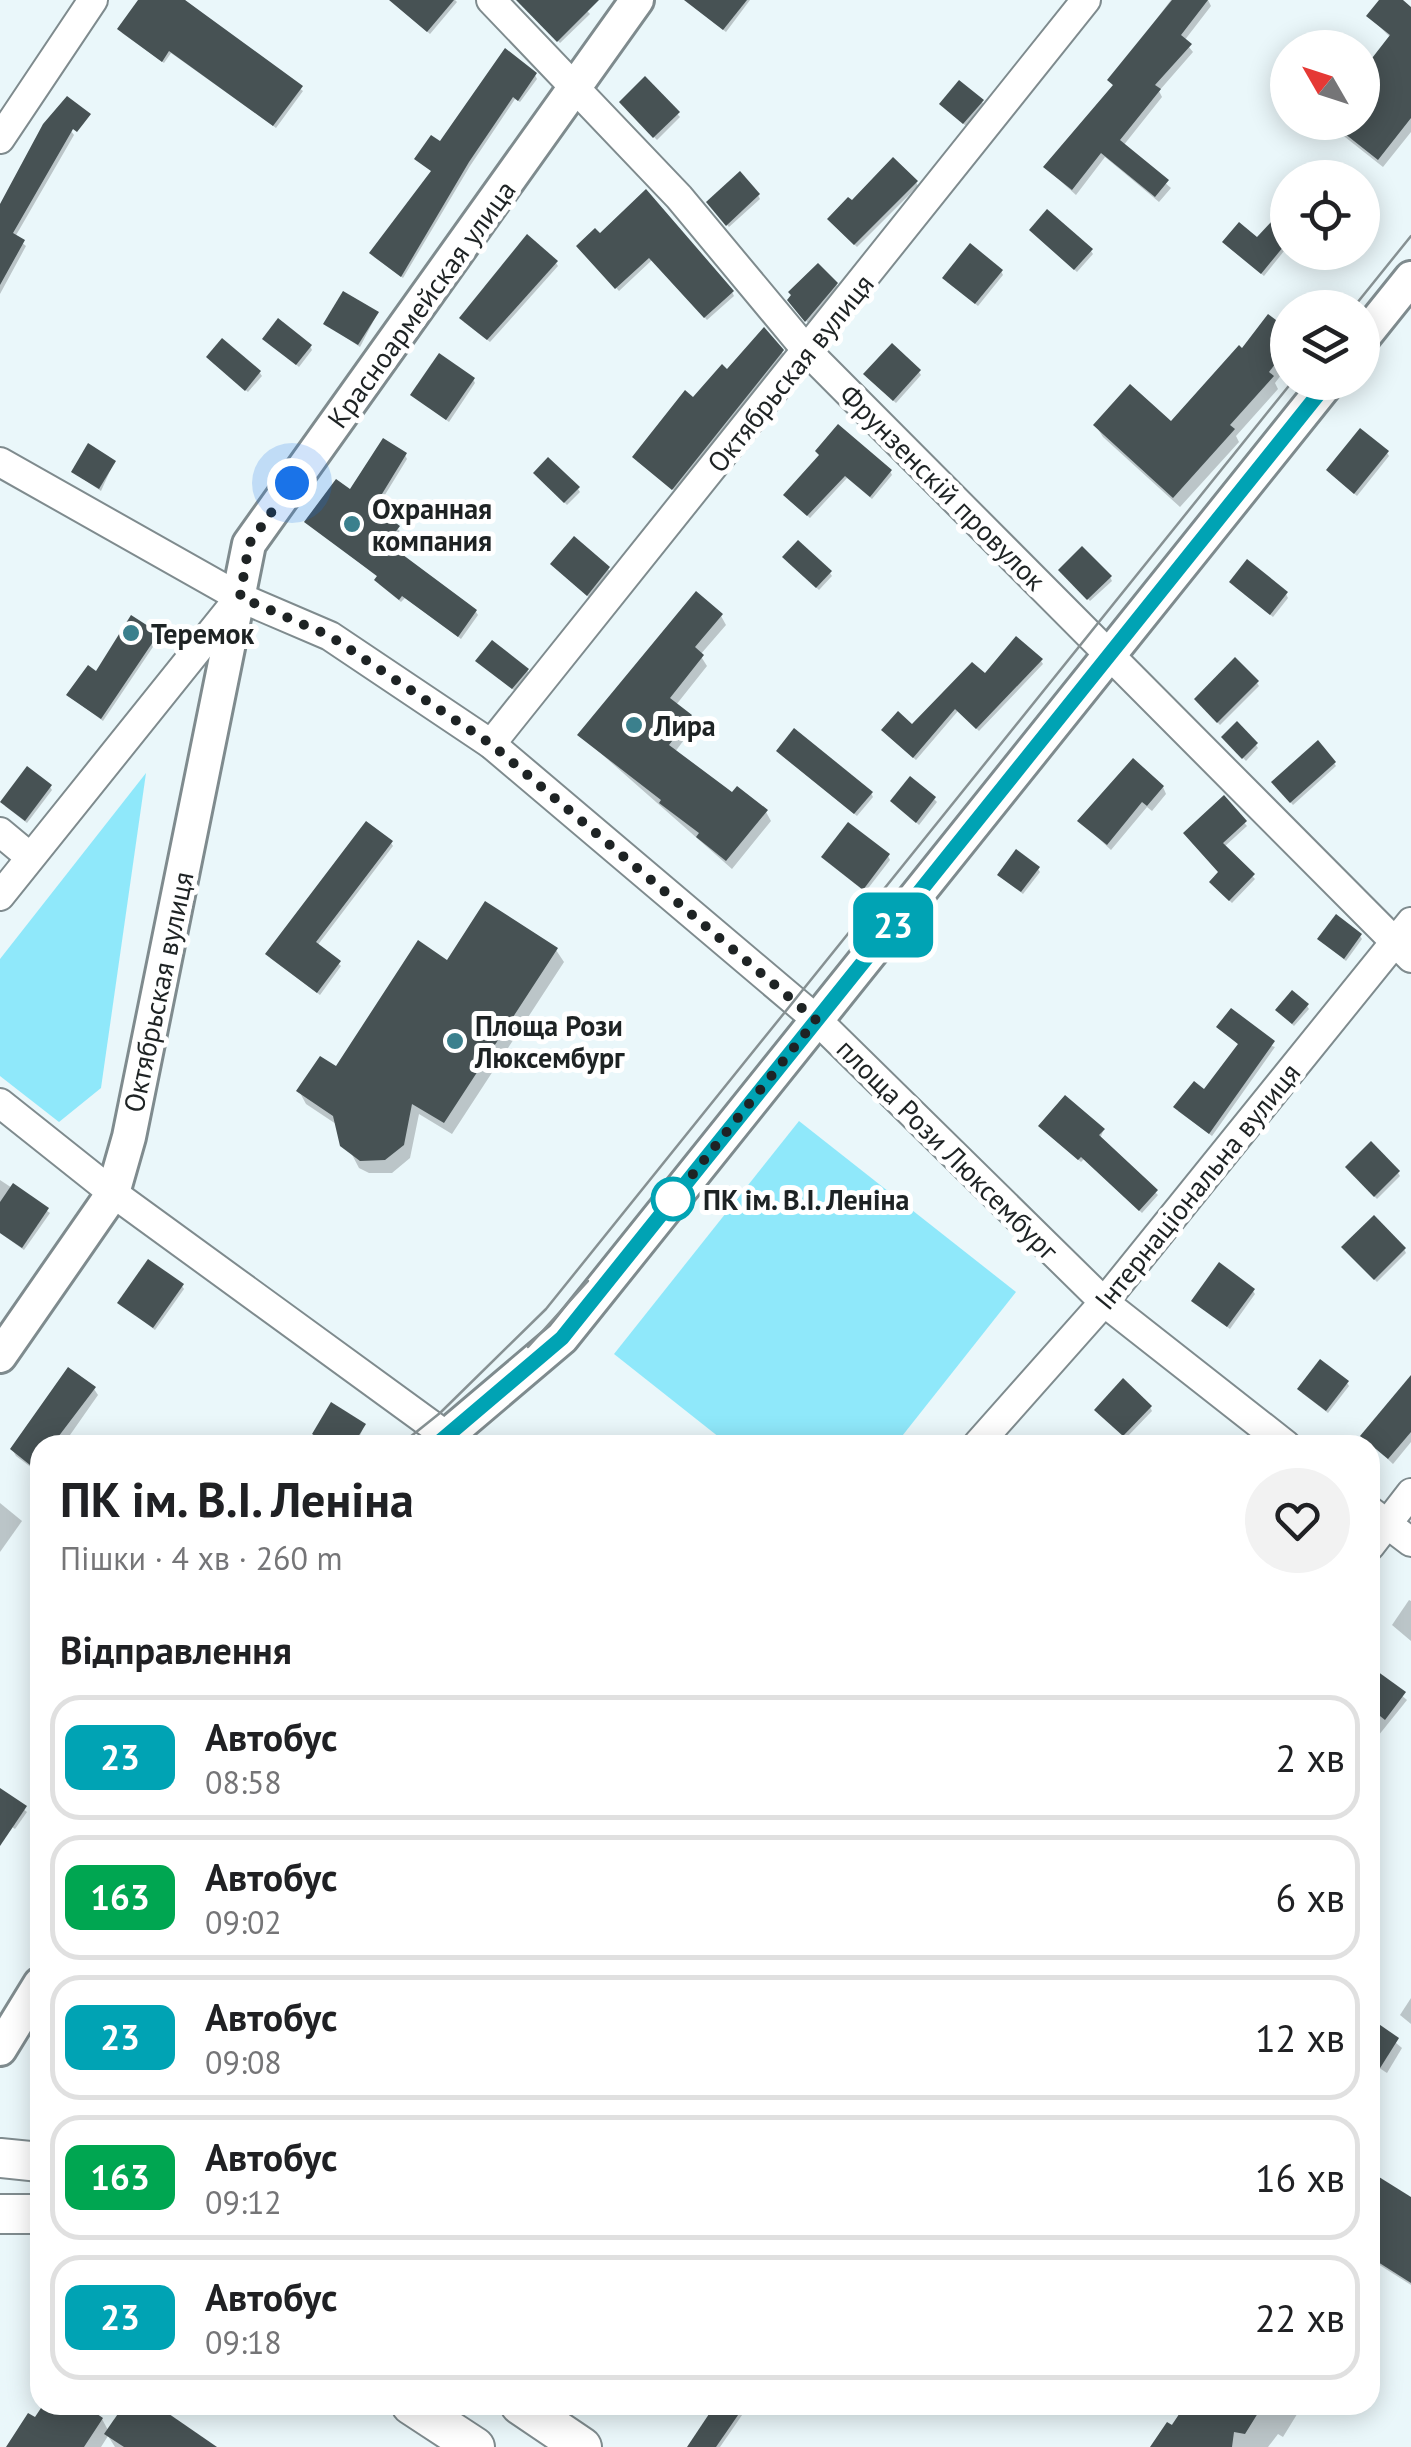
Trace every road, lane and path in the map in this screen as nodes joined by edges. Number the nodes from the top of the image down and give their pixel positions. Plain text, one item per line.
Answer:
1 (93, 0) edge
2 (492, 0) edge
3 (637, 0) edge
4 (1086, 0) edge
5 (577, 87) junction
6 (0, 139) edge
7 (1411, 278) edge
8 (1380, 317) edge
9 (808, 352) junction
10 (1314, 400) edge
11 (0, 462) edge
12 (240, 597) junction
13 (1110, 653) junction
14 (491, 744) junction
15 (0, 832) edge
16 (30, 857) junction
17 (0, 896) edge
18 (1406, 940) edge
19 (816, 1020) junction
20 (0, 1102) edge
21 (113, 1193) junction
22 (1104, 1302) junction
23 (0, 1356) edge
24 (439, 1435) edge
25 (456, 1435) edge
26 (986, 1435) edge
27 (1273, 1435) edge
28 (1411, 1493) edge
29 (1380, 1523) edge
30 (1380, 1529) edge
31 (1411, 1542) edge
32 (30, 2000) edge
33 (0, 2048) edge
34 (0, 2158) edge
35 (30, 2161) edge
36 (0, 2214) edge
37 (30, 2214) edge
38 (426, 2415) edge
39 (535, 2415) edge
40 (475, 2447) edge
41 (582, 2447) edge

1 - 6 street
2 - 5 street, Фрунзенскій провулок
3 - 5 street, Красноармейская улица
4 - 9 street, Октябрьская вулиця
5 - 9 street, Фрунзенскій провулок
5 - 12 street, Красноармейская улица
7 - 8 street
9 - 13 street, Фрунзенскій провулок
9 - 14 street, Октябрьская вулиця
10 - 13 street
11 - 12 street, площа Рози Люксембург
12 - 14 street, площа Рози Люксембург
12 - 16 street, Красноармейская улица
12 - 21 street, Октябрьская вулиця
13 - 18 street, Фрунзенскій провулок
13 - 19 street
14 - 19 street, площа Рози Люксембург
15 - 16 street
16 - 17 street, Красноармейская улица
18 - 22 street, Інтернаціональна вулиця
19 - 22 street, площа Рози Люксембург
19 - 25 street
20 - 21 street
21 - 23 street, Октябрьская вулиця
21 - 24 street
22 - 26 street, Інтернаціональна вулиця
22 - 27 street, площа Рози Люксембург
28 - 29 street
30 - 31 street
32 - 33 street
34 - 35 main road
36 - 37 main road
38 - 40 main road
39 - 41 main road

